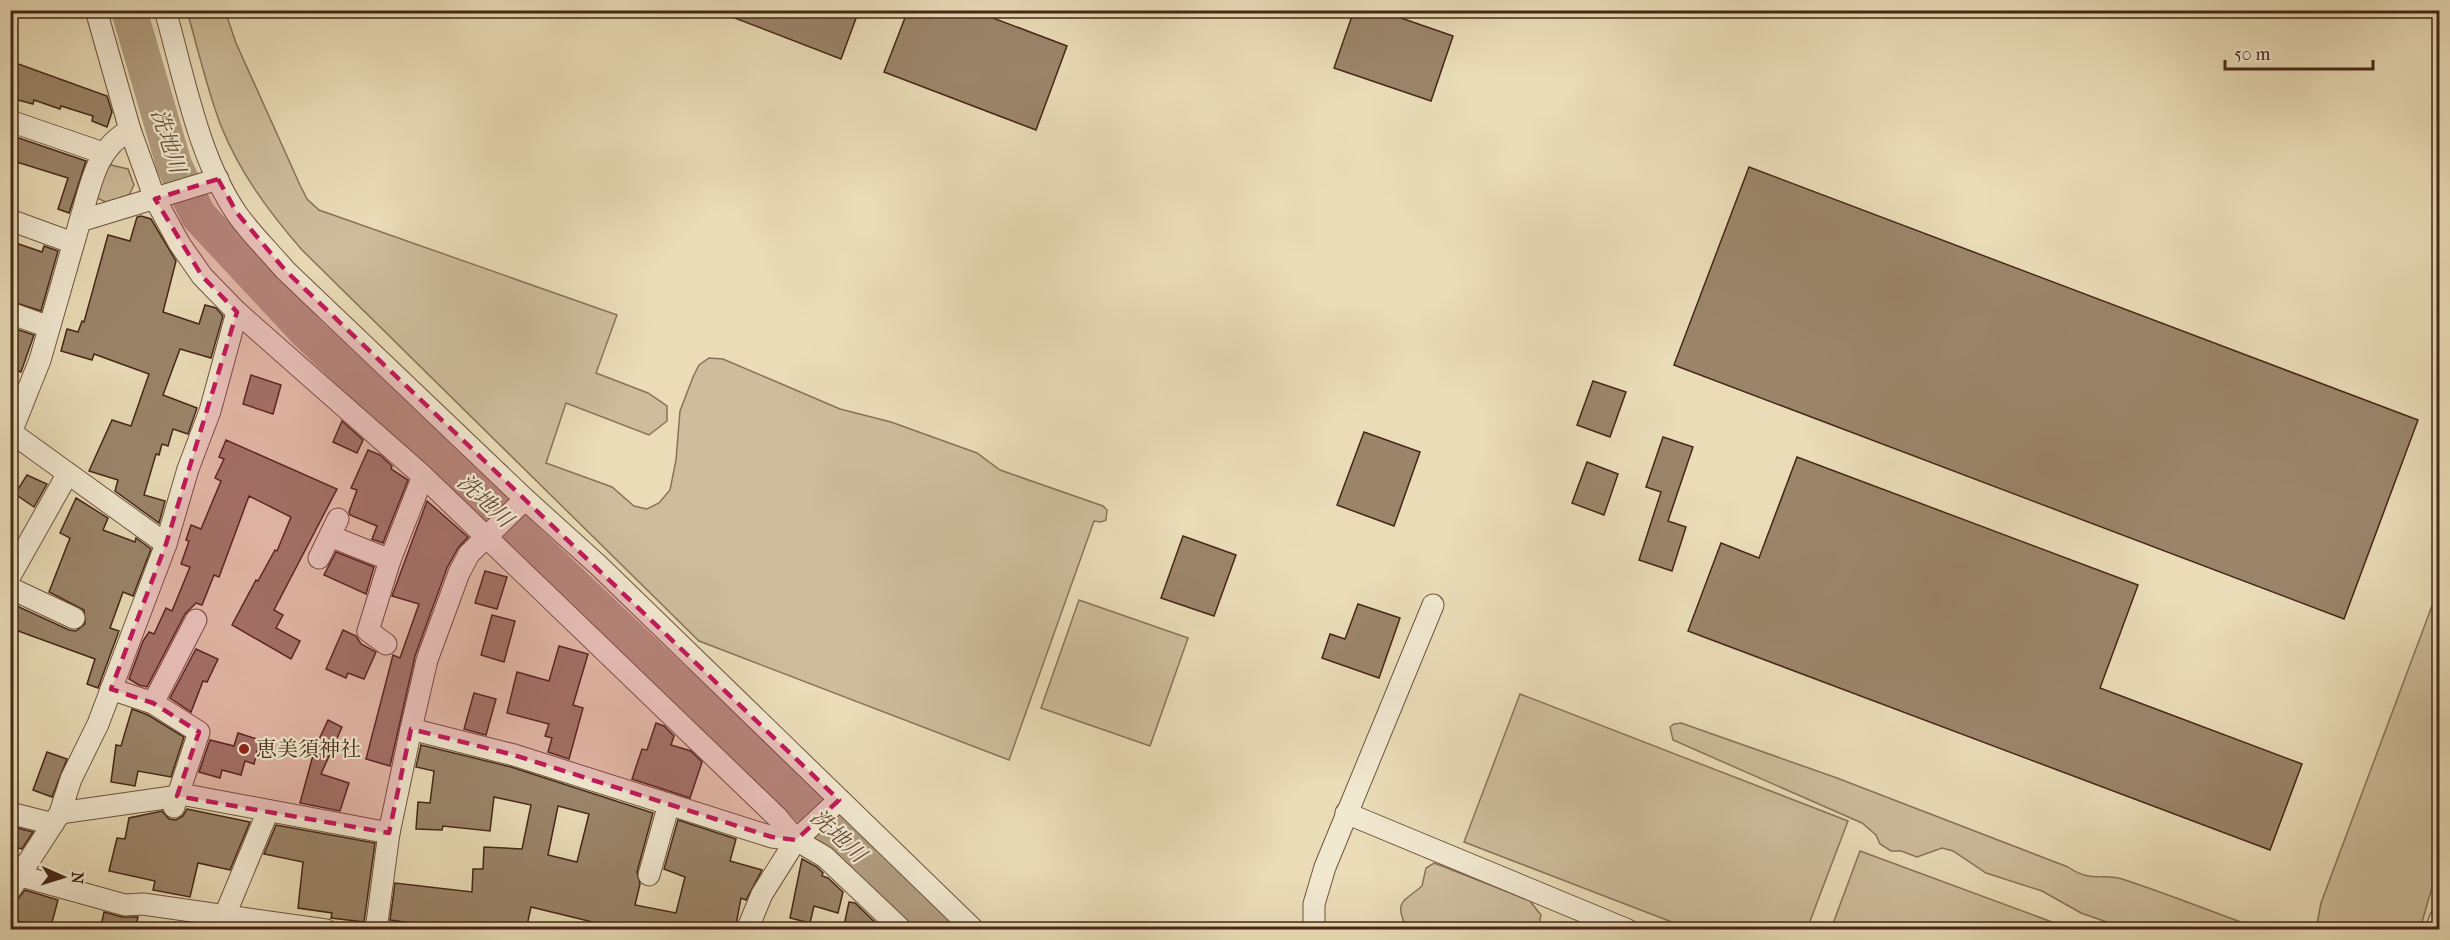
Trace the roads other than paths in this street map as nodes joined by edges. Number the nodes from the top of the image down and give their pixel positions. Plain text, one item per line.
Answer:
1 (96, 10) edge
2 (165, 10) edge
3 (10, 121) edge
4 (130, 130) junction
5 (103, 153) junction
6 (212, 180) junction
7 (159, 197) junction
8 (10, 220) edge
9 (80, 221) junction
10 (73, 243) junction
11 (237, 312) junction
12 (10, 313) edge
13 (49, 327) junction
14 (11, 434) edge
15 (67, 475) junction
16 (423, 476) junction
17 (521, 502) junction
18 (490, 532) junction
19 (166, 544) junction
20 (320, 558) dead end
21 (390, 560) junction
22 (10, 576) edge
23 (10, 588) edge
24 (1433, 605) dead end
25 (74, 618) dead end
26 (196, 620) dead end
27 (386, 644) dead end
28 (111, 689) junction
29 (153, 703) junction
30 (411, 729) junction
31 (175, 804) junction
32 (669, 804) junction
33 (834, 804) junction
34 (268, 812) junction
35 (10, 813) edge
36 (1346, 813) junction
37 (56, 818) junction
38 (389, 833) junction
39 (798, 838) junction
40 (649, 875) dead end
41 (16, 883) edge
42 (2439, 919) edge
43 (222, 923) edge
44 (326, 930) edge
45 (376, 930) edge
46 (747, 930) edge
47 (902, 930) edge
48 (974, 930) edge
49 (1314, 930) edge
50 (1628, 930) edge
51 (2436, 930) edge

1 - 4 street
2 - 6 street
3 - 5 street
4 - 5 street
4 - 7 street
5 - 9 street
6 - 7 street
6 - 17 street
7 - 9 street
7 - 11 street
8 - 10 street
9 - 10 street
10 - 13 street
11 - 16 street
11 - 19 street
12 - 13 street
13 - 14 street
14 - 15 street
15 - 19 street
15 - 22 street
16 - 18 street
16 - 21 street
17 - 18 street
17 - 33 street
18 - 30 street
18 - 39 street
19 - 28 street
20 - 21 street
21 - 27 street
23 - 25 street
24 - 36 street
26 - 29 street
28 - 29 street
28 - 37 street
29 - 31 street
30 - 32 street
30 - 38 street
31 - 34 street
31 - 37 street
32 - 39 street
32 - 40 street
33 - 39 street
33 - 48 street
34 - 38 street
34 - 43 street
35 - 37 street
36 - 49 street
36 - 50 street
37 - 41 street
38 - 45 street
39 - 46 street
39 - 47 street
41 - 43 street
42 - 51 street
43 - 44 street

